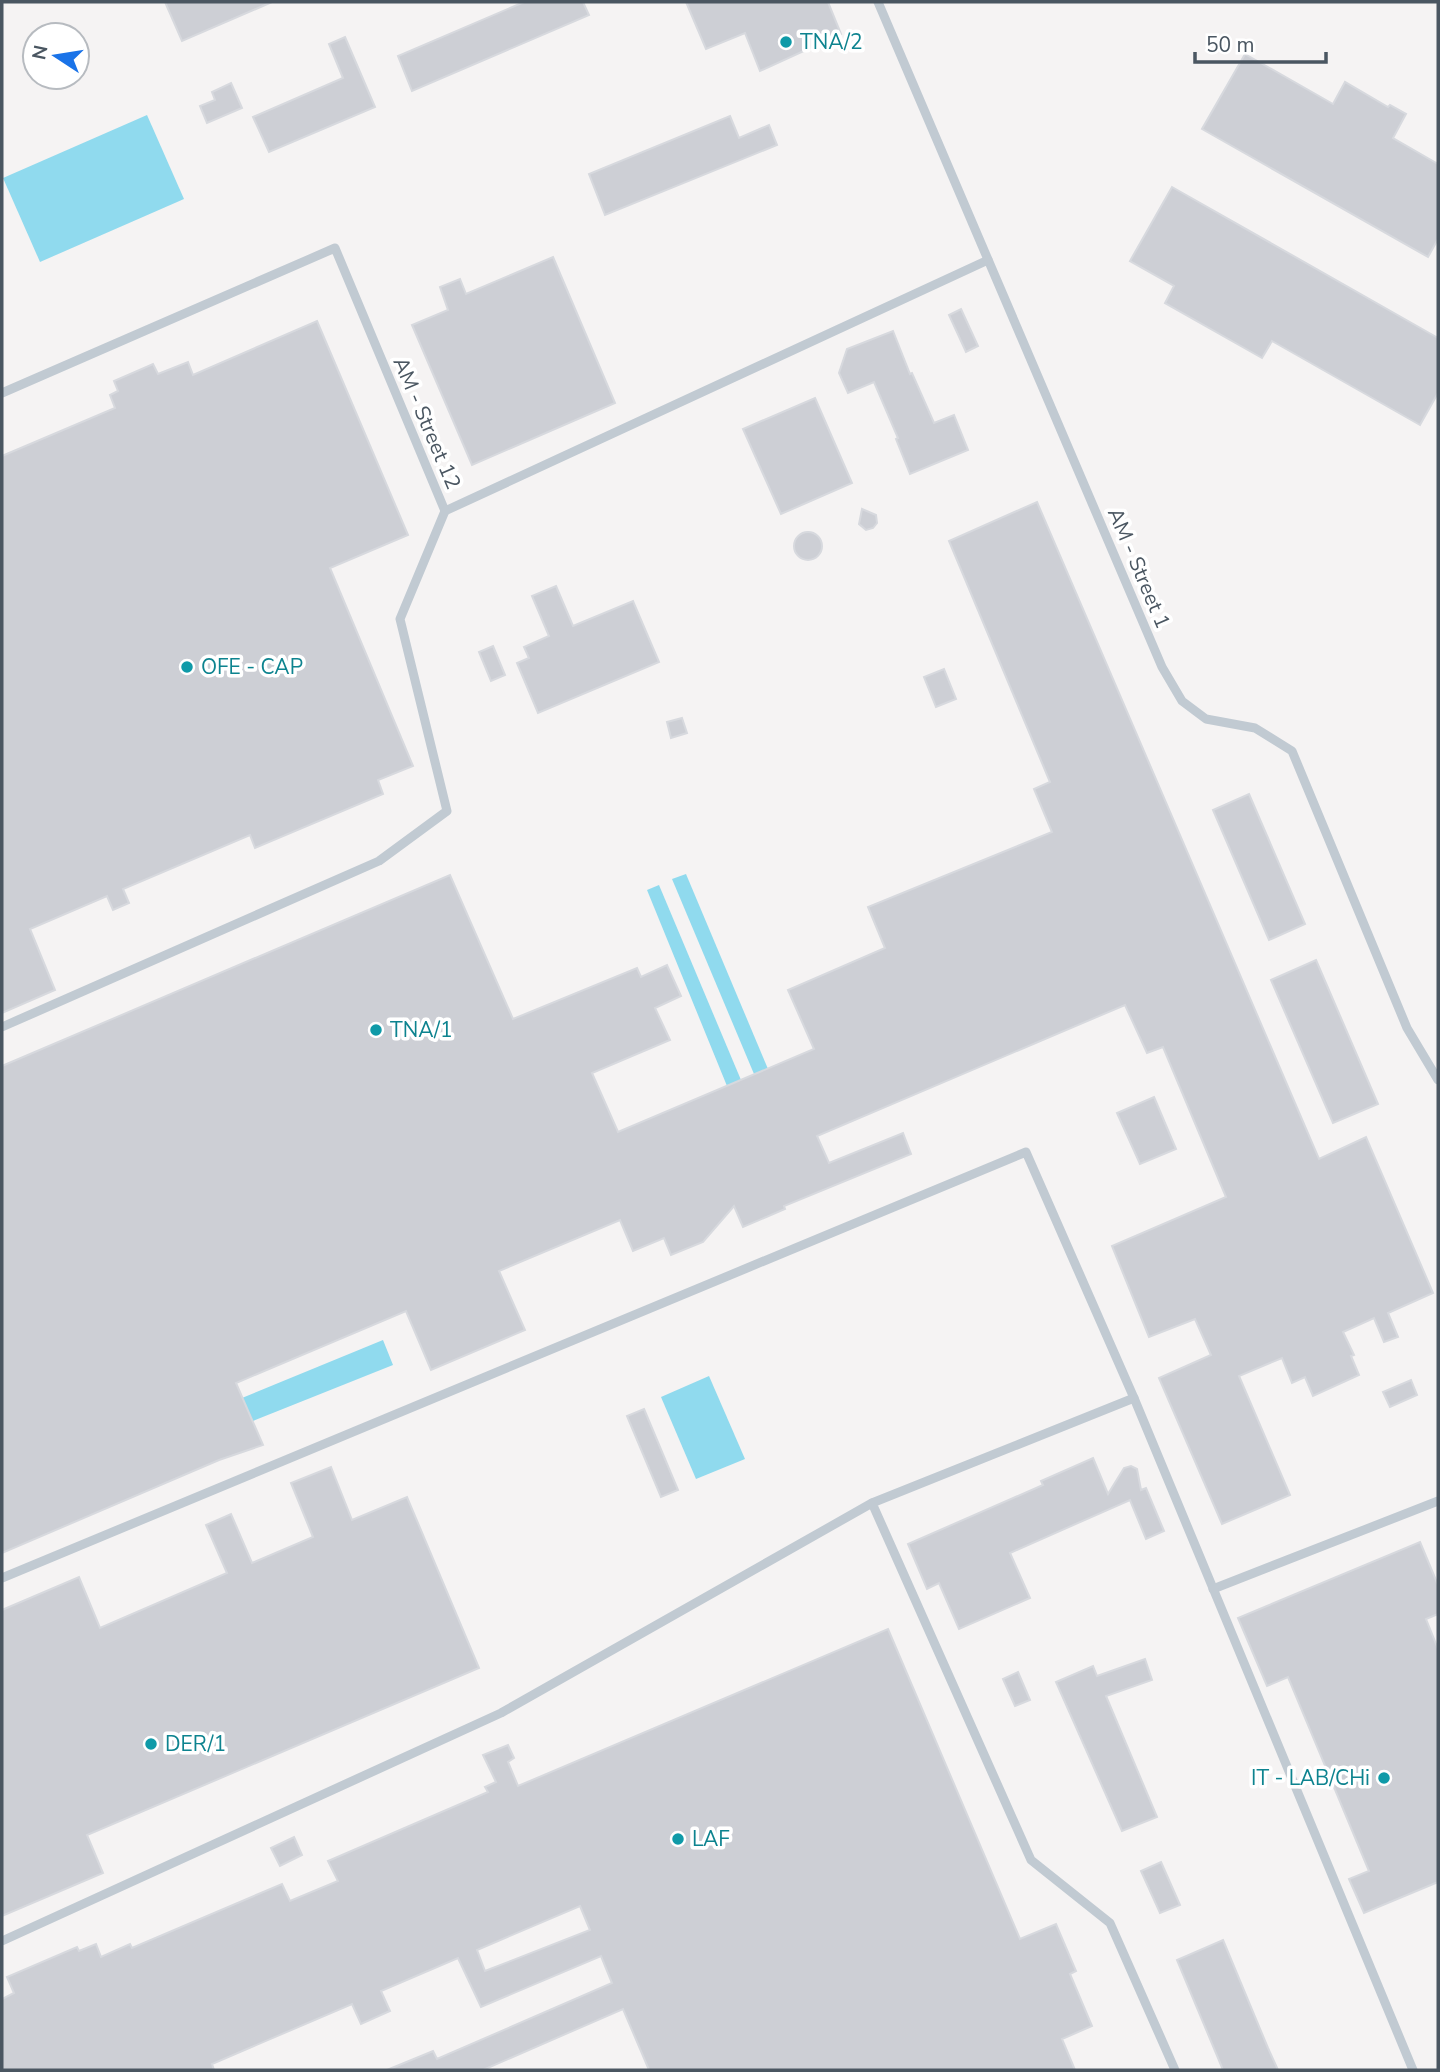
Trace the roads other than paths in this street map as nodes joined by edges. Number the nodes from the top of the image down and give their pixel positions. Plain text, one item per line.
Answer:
1 (878, 2) edge
2 (988, 260) junction
3 (2, 393) edge
4 (445, 512) junction
5 (2, 1027) edge
6 (1438, 1080) edge
7 (1134, 1398) junction
8 (1438, 1501) edge
9 (872, 1503) junction
10 (2, 1578) edge
11 (1213, 1589) junction
12 (2, 1941) edge
13 (1175, 2070) edge
14 (1413, 2070) edge

1 - 2 lane, AM - Street 1
2 - 4 lane, AM - Street 12
2 - 6 lane, AM - Street 1
3 - 4 lane, AM - Street 12
4 - 5 lane
7 - 9 lane
7 - 10 lane
7 - 11 lane
8 - 11 lane
9 - 12 lane
9 - 13 lane
11 - 14 lane

